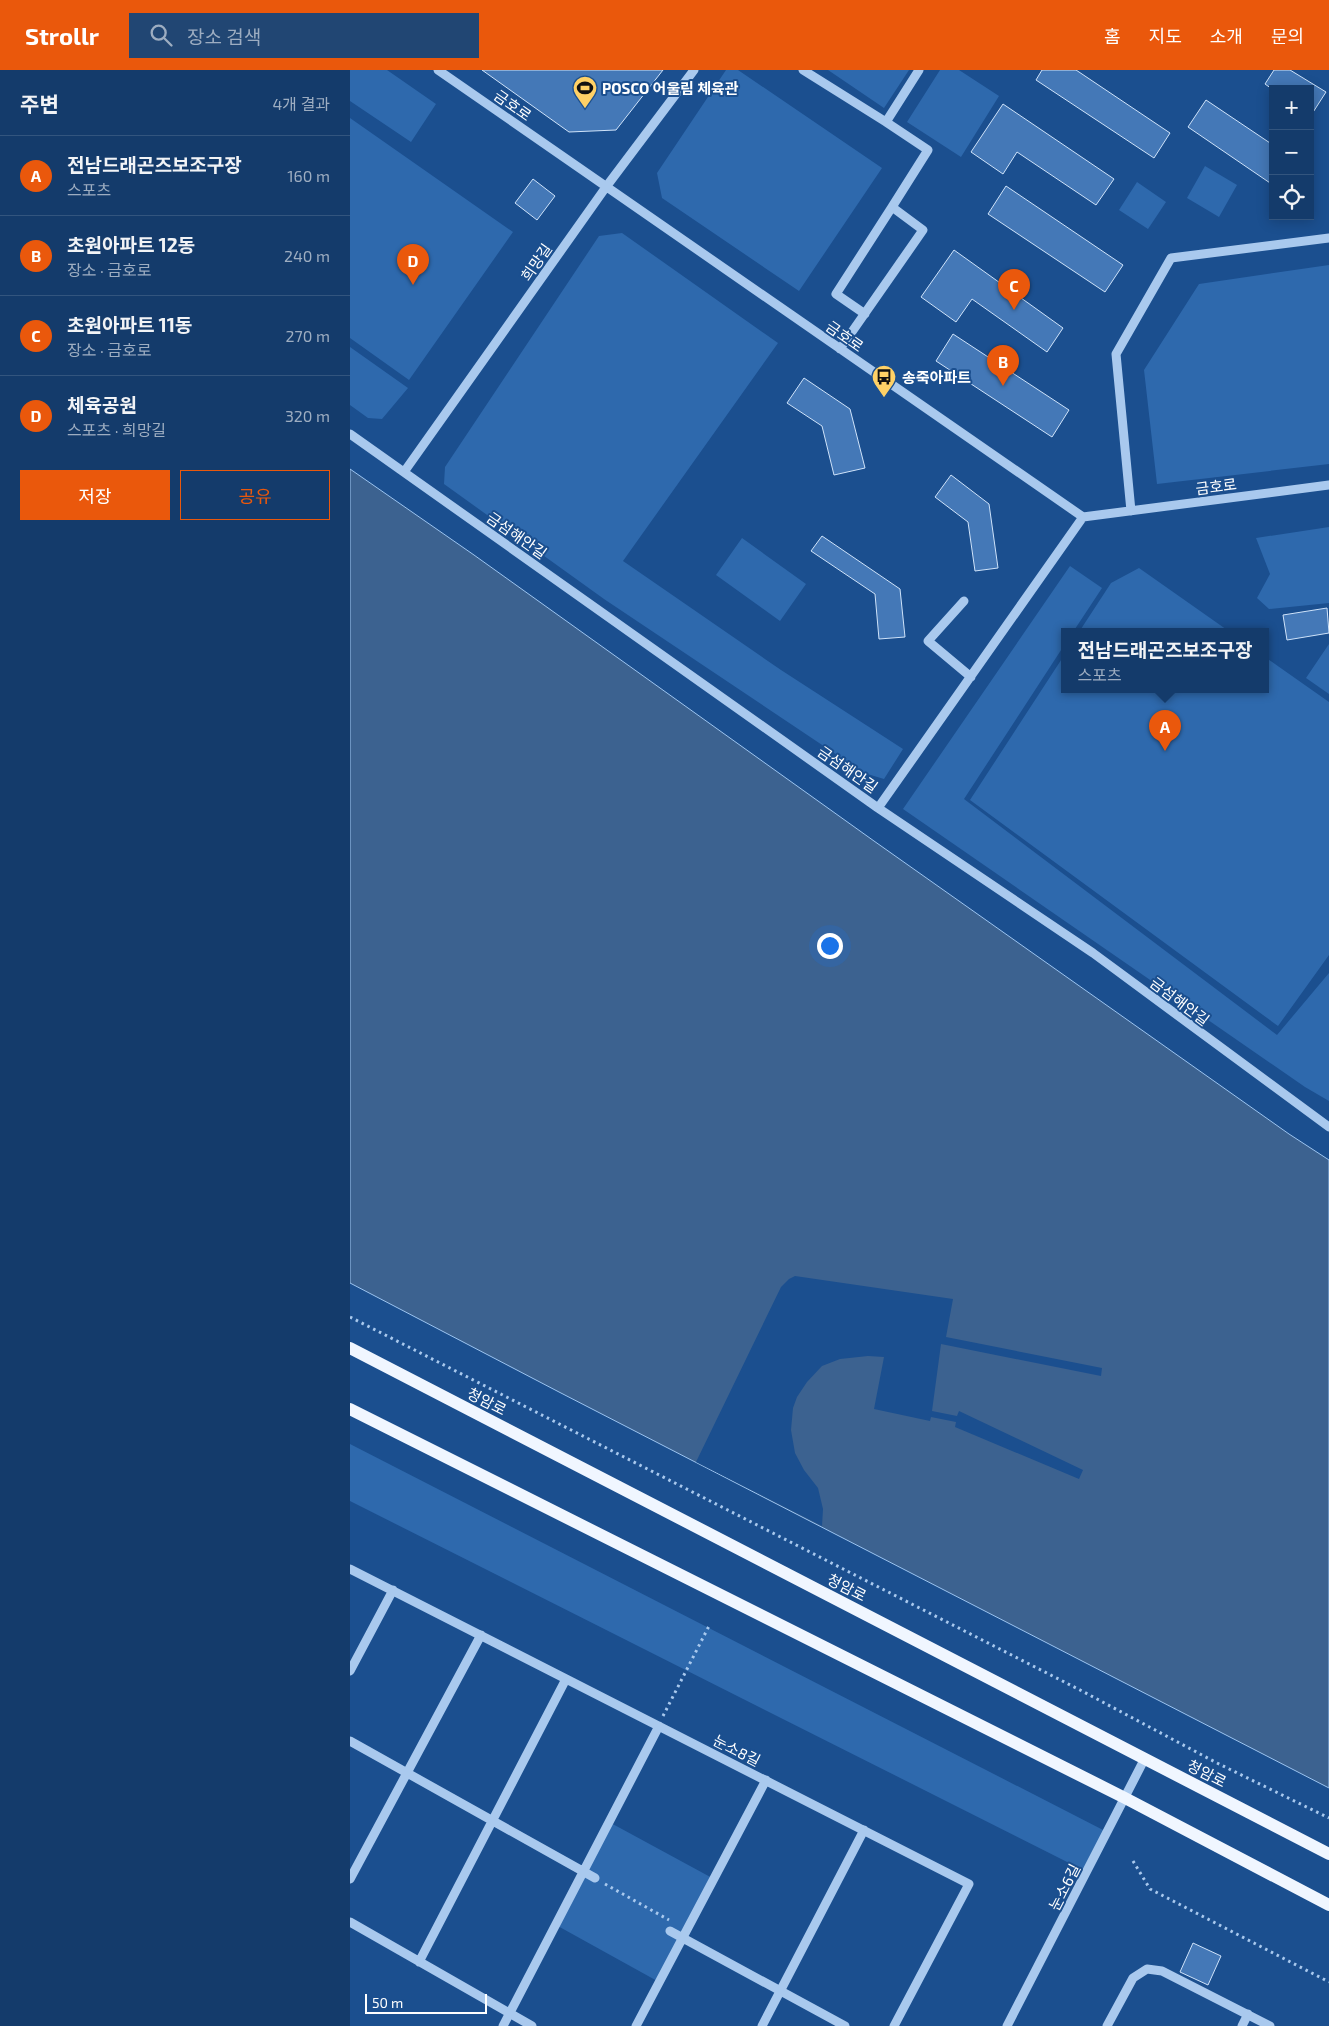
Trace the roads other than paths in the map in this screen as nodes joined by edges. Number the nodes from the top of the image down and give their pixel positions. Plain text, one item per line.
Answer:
1 (438, 70) edge
2 (694, 70) edge
3 (803, 70) edge
4 (919, 70) edge
5 (886, 122) junction
6 (606, 187) junction
7 (892, 207) junction
8 (1329, 238) edge
9 (865, 314) junction
10 (840, 349) junction
11 (350, 434) edge
12 (404, 472) junction
13 (1329, 485) edge
14 (1131, 511) junction
15 (1083, 517) junction
16 (964, 601) dead end
17 (971, 677) junction
18 (878, 808) junction
19 (1329, 1127) edge
20 (350, 1348) edge
21 (350, 1409) edge
22 (350, 1568) edge
23 (393, 1590) junction
24 (481, 1636) junction
25 (350, 1671) edge
26 (566, 1679) junction
27 (659, 1726) junction
28 (350, 1741) edge
29 (1144, 1760) junction
30 (407, 1773) junction
31 (766, 1780) junction
32 (1125, 1798) junction
33 (492, 1821) junction
34 (864, 1830) junction
35 (1329, 1854) edge
36 (583, 1872) junction
37 (595, 1878) road end
38 (350, 1879) edge
39 (1329, 1905) edge
40 (350, 1922) edge
41 (670, 1931) road end
42 (683, 1938) junction
43 (419, 1962) junction
44 (780, 1991) junction
45 (509, 2013) junction
46 (1248, 2014) junction
47 (503, 2026) edge
48 (532, 2026) edge
49 (636, 2026) edge
50 (762, 2026) edge
51 (845, 2026) edge
52 (894, 2026) edge
53 (1008, 2026) edge
54 (1107, 2026) edge
55 (1242, 2026) edge
56 (1270, 2026) edge

1 - 6 street, 금호로
2 - 6 street, 희망길
3 - 5 street
4 - 5 street
5 - 7 street
6 - 10 street, 금호로
6 - 12 street, 희망길
7 - 9 street
7 - 9 street
8 - 14 street
9 - 10 street
10 - 15 street, 금호로
11 - 12 street, 금섬해안길
12 - 18 street, 금섬해안길
13 - 14 street, 금호로
14 - 15 street, 금호로
15 - 17 street
16 - 17 street
17 - 18 street
18 - 19 street, 금섬해안길
20 - 29 main road, 청암로
21 - 32 main road
22 - 23 street, 눈소8길
23 - 24 street, 눈소8길
23 - 25 street
24 - 26 street, 눈소8길
24 - 30 street
26 - 27 street, 눈소8길
26 - 33 street
27 - 31 street, 눈소8길
27 - 36 street
28 - 30 street
29 - 32 street, 눈소6길
29 - 35 main road, 청암로
30 - 33 street
30 - 38 street
31 - 34 street, 눈소8길
31 - 42 street
32 - 39 main road
32 - 53 street, 눈소6길
33 - 36 street
33 - 43 street
34 - 44 street
34 - 52 street, 눈소8길
36 - 37 street
36 - 45 street
40 - 43 street
41 - 42 street
42 - 44 street
42 - 49 street
43 - 45 street
44 - 50 street
44 - 51 street
45 - 47 street
45 - 48 street
46 - 54 street
46 - 55 street
46 - 56 street

